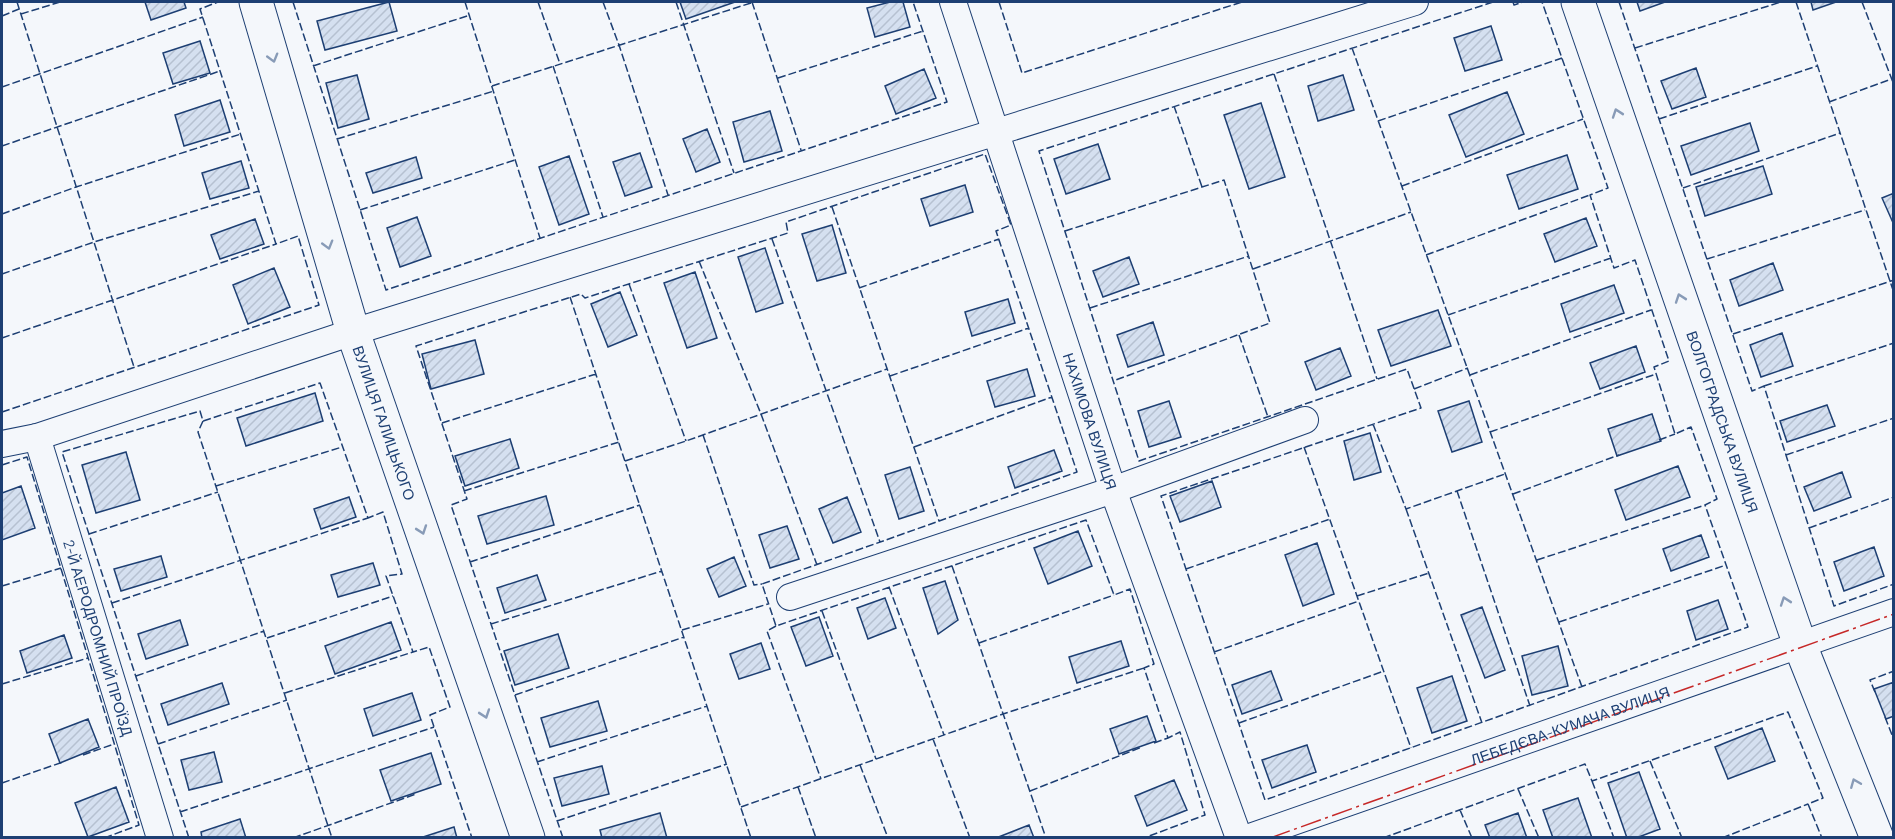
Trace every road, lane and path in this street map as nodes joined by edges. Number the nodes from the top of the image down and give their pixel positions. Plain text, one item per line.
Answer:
1 (256, 2) edge
2 (953, 2) edge
3 (1415, 2) edge
4 (1578, 2) edge
5 (996, 132) junction
6 (354, 332) junction
7 (1305, 420) dead end
8 (37, 437) junction
9 (2, 444) edge
10 (1113, 490) junction
11 (790, 597) dead end
12 (1893, 612) edge
13 (1800, 645) junction
14 (160, 837) edge
15 (528, 837) edge
16 (1239, 837) edge
17 (1247, 837) edge
18 (1876, 837) edge

1 -> 6 street, ВУЛИЦЯ ГАЛИЦЬКОГО
2 - 5 street, НАХІМОВА ВУЛИЦЯ
3 - 5 street
13 -> 4 street, ВОЛГОГРАДСЬКА ВУЛИЦЯ
5 - 6 street
5 - 10 street, НАХІМОВА ВУЛИЦЯ
6 - 8 street
6 -> 15 street, ВУЛИЦЯ ГАЛИЦЬКОГО
7 - 10 street
8 - 9 street
8 - 14 street, 2-Й АЕРОДРОМНИЙ ПРОЇЗД
10 - 11 street
10 - 16 street, НАХІМОВА ВУЛИЦЯ
12 - 13 street, ЛЕБЕДЄВА-КУМАЧА ВУЛИЦЯ
13 - 17 street, ЛЕБЕДЄВА-КУМАЧА ВУЛИЦЯ
18 -> 13 street, ВОЛГОГРАДСЬКА ВУЛИЦЯ

